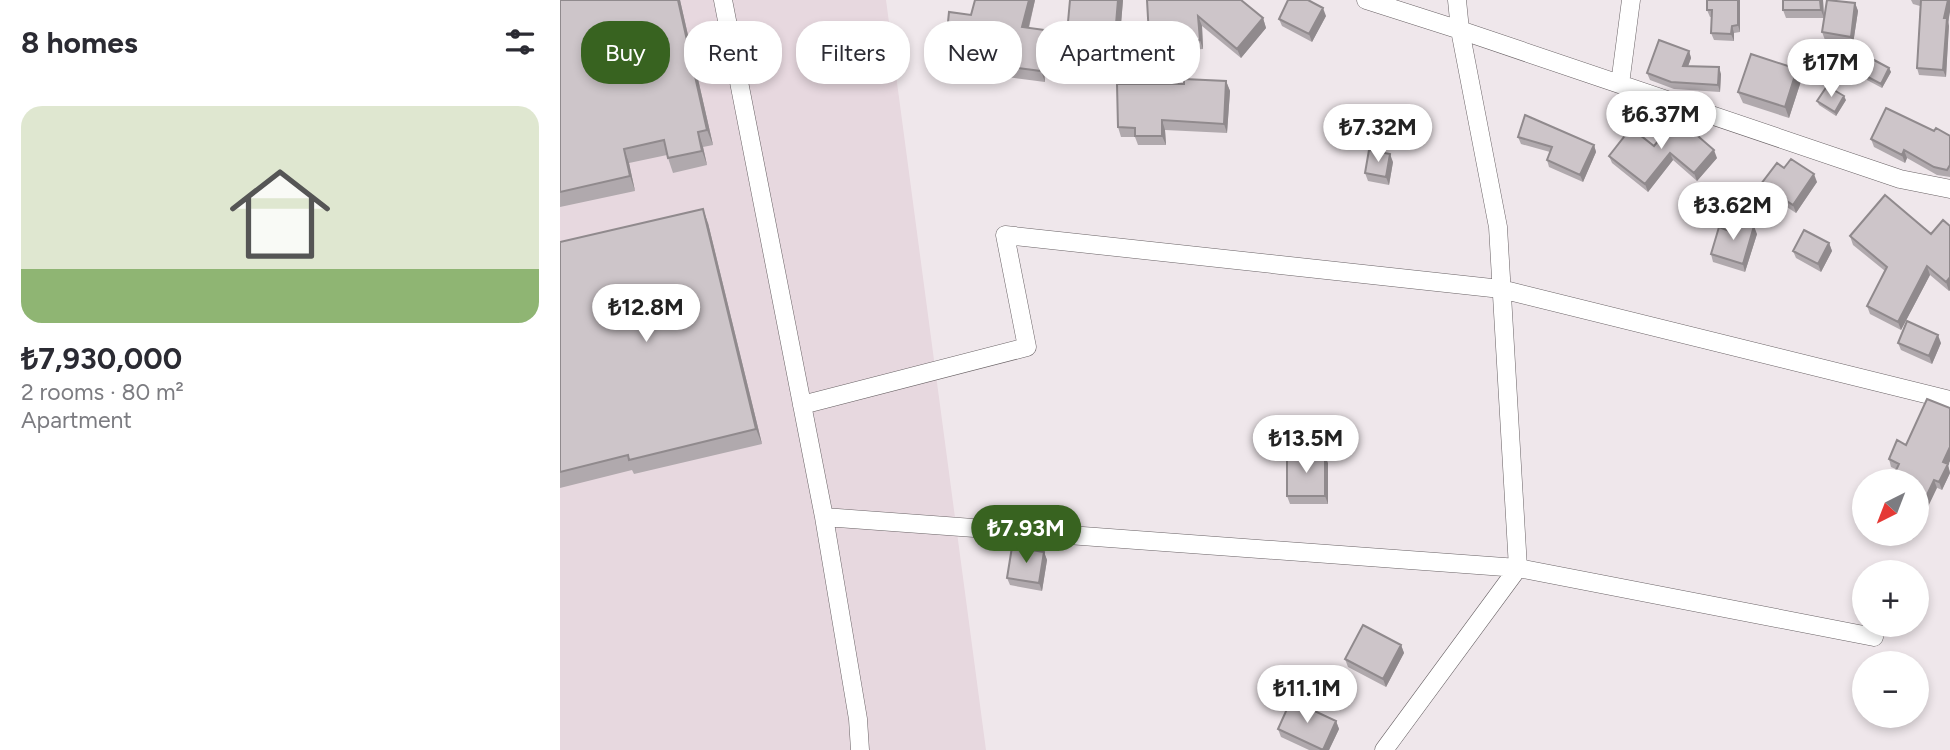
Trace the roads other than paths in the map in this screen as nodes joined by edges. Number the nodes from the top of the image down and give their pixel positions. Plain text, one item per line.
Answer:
1 (723, 0) edge
2 (1366, 0) edge
3 (1457, 0) edge
4 (1631, 0) edge
5 (1460, 30) junction
6 (1620, 84) junction
7 (1950, 189) edge
8 (1501, 289) junction
9 (1950, 400) edge
10 (802, 405) junction
11 (824, 517) junction
12 (1518, 568) junction
13 (1852, 633) edge
14 (860, 750) edge
15 (1384, 750) edge

1 - 10 street
2 - 5 street
3 - 5 street
4 - 6 street
5 - 6 street
5 - 8 street
6 - 7 street
8 - 9 street
8 - 10 street
8 - 12 street
10 - 11 street
11 - 12 street
11 - 14 street
12 - 13 street
12 - 15 street

